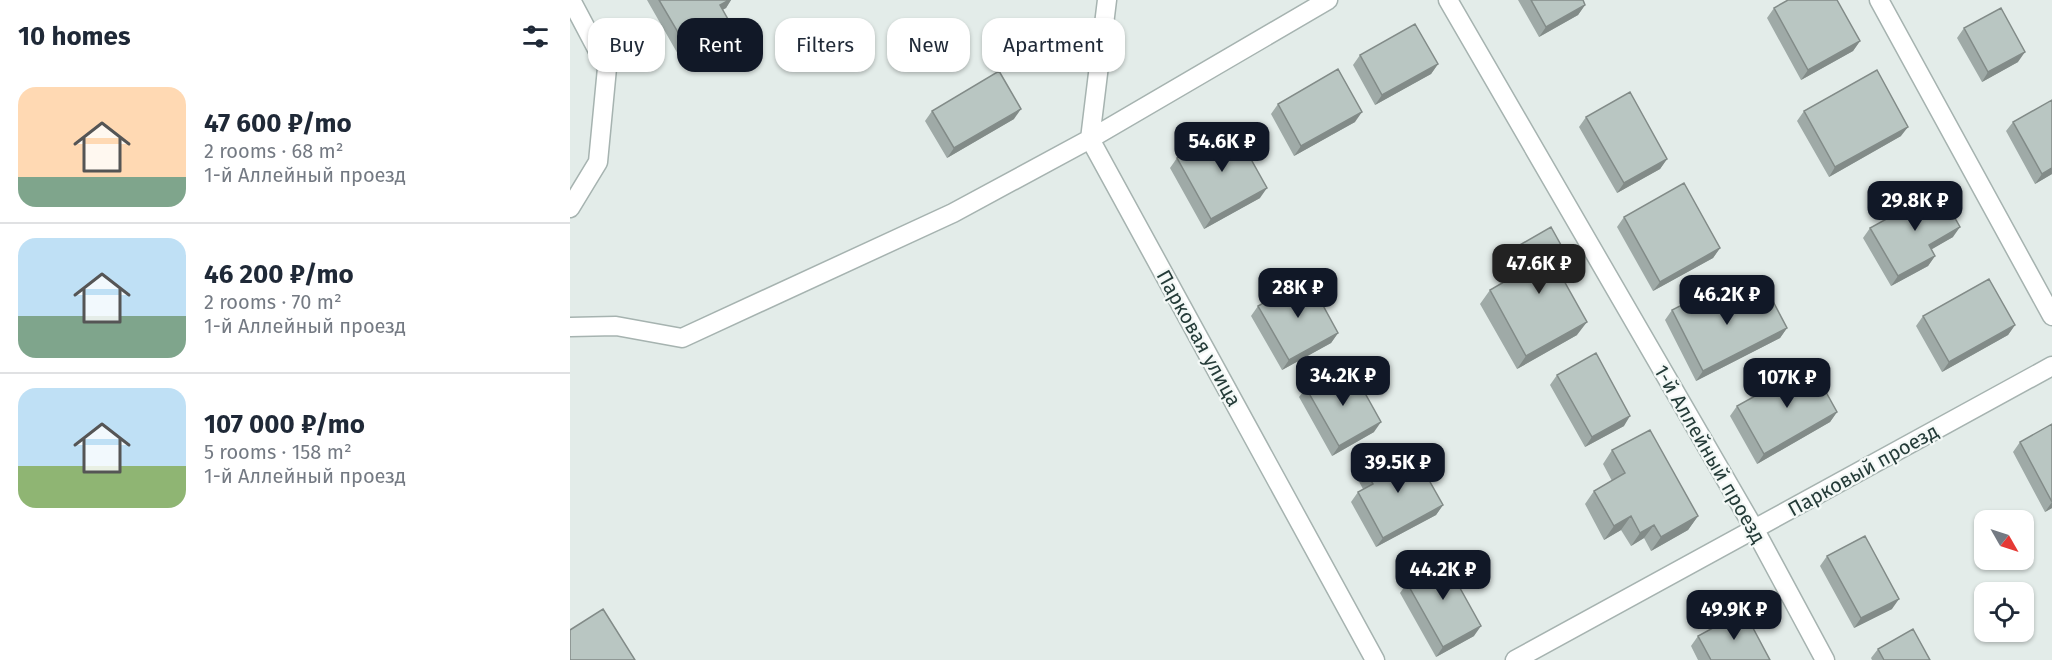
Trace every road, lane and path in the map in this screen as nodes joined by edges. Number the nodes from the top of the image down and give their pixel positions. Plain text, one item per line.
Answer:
1 (571, 0) edge
2 (1107, 0) edge
3 (1328, 0) edge
4 (1448, 0) edge
5 (1879, 0) edge
6 (1090, 140) junction
7 (570, 208) edge
8 (2052, 316) edge
9 (570, 327) edge
10 (2052, 366) edge
11 (1755, 530) junction
12 (1375, 660) edge
13 (1515, 660) edge
14 (1825, 660) edge

1 - 7 street
2 - 6 street
3 - 6 street
4 - 11 street, 1-й Аллейный проезд
5 - 8 street
6 - 9 street
6 - 12 street, Парковая улица
10 - 11 street, Парковый проезд
11 - 13 street, Парковый проезд
11 - 14 street, 1-й Аллейный проезд

